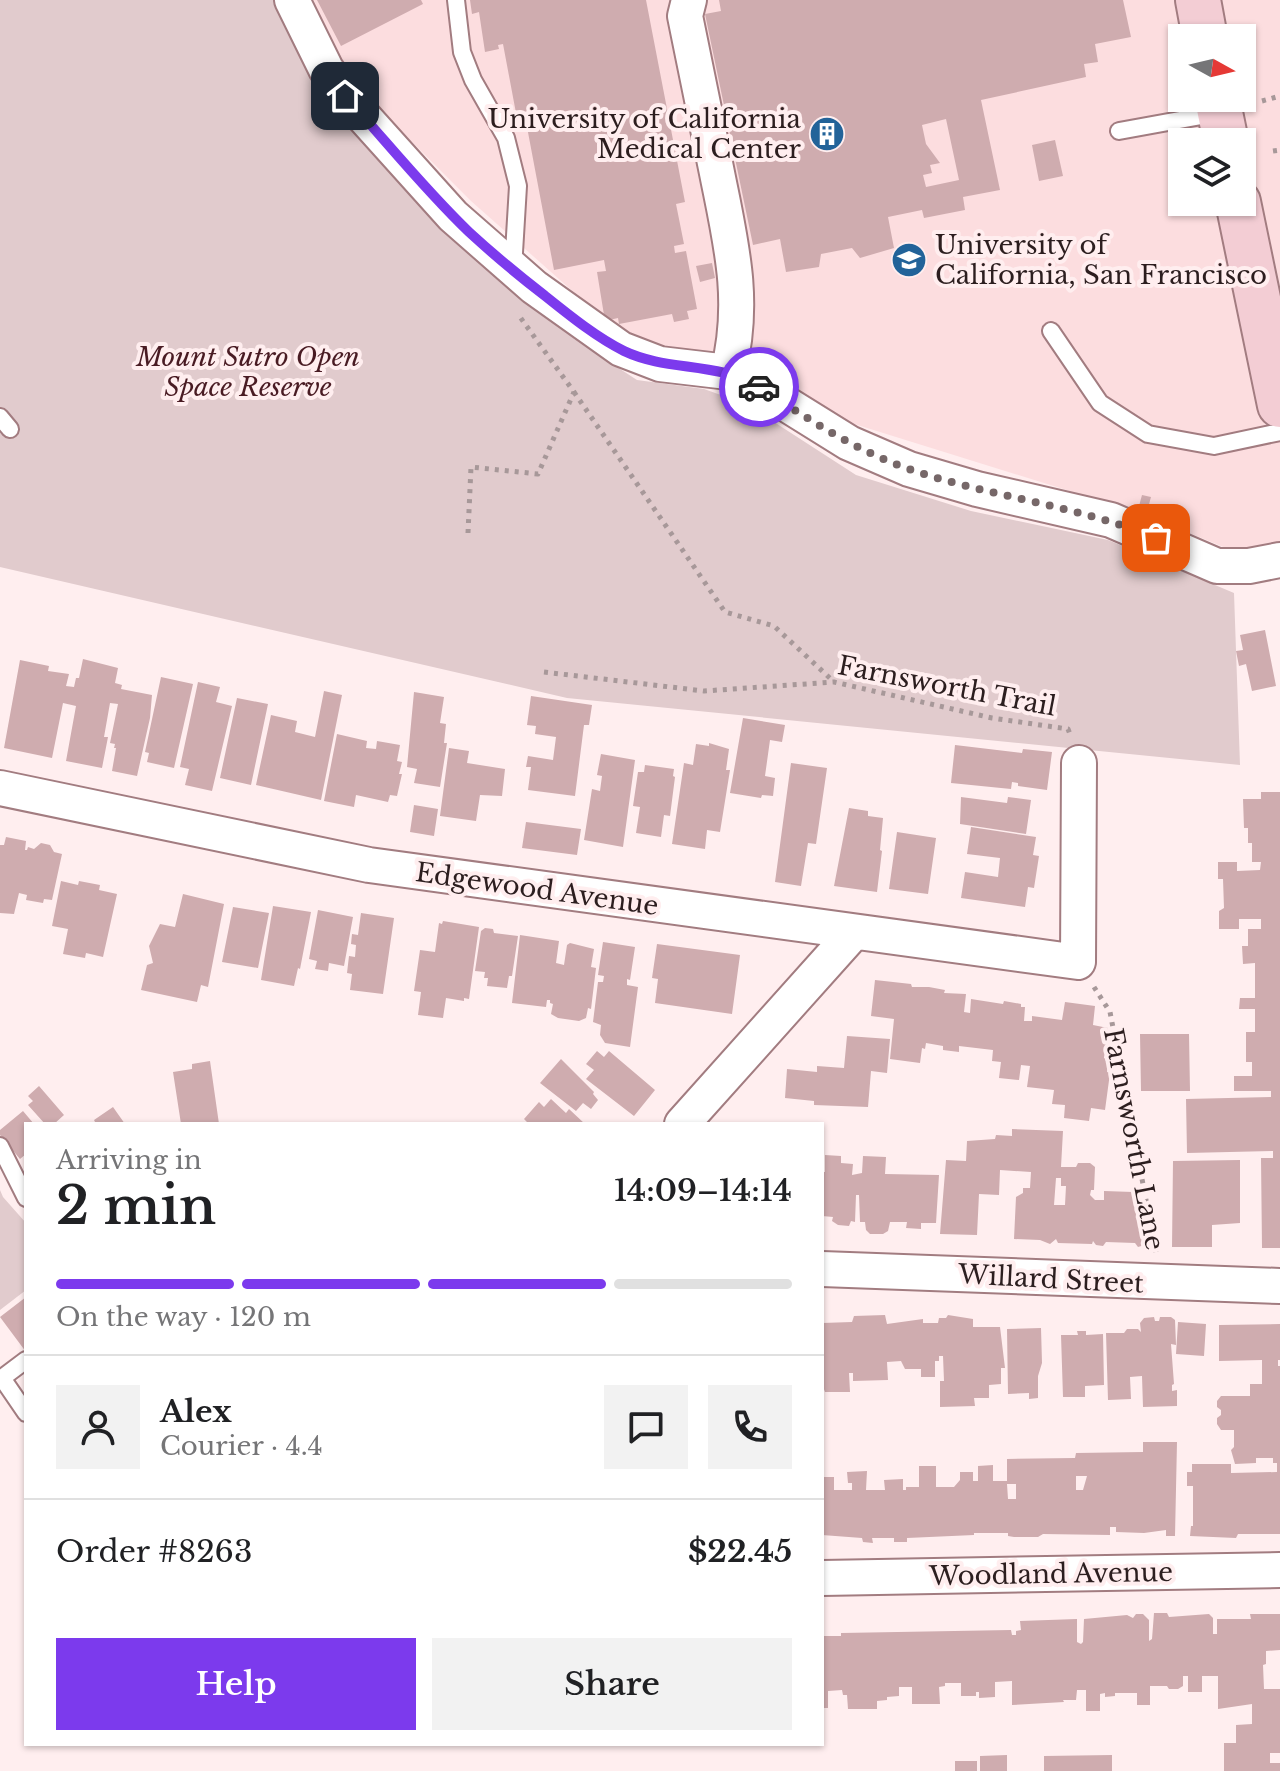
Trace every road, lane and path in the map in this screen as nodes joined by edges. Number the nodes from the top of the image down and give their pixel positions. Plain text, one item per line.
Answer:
1 (292, 0) edge
2 (456, 0) edge
3 (689, 0) edge
4 (1198, 0) edge
5 (1202, 24) edge
6 (1280, 96) edge
7 (1262, 101) dead end
8 (1221, 117) edge
9 (1119, 131) dead end
10 (1243, 216) edge
11 (524, 279) junction
12 (1269, 297) edge
13 (1051, 331) dead end
14 (728, 372) junction
15 (574, 392) junction
16 (1280, 405) edge
17 (1280, 432) edge
18 (468, 533) dead end
19 (1280, 560) edge
20 (544, 672) dead end
21 (834, 682) junction
22 (1079, 763) joint
23 (0, 788) edge
24 (854, 932) junction
25 (1078, 962) junction
26 (684, 1122) edge
27 (0, 1146) edge
28 (24, 1194) edge
29 (824, 1269) edge
30 (1162, 1284) junction
31 (1280, 1286) edge
32 (24, 1362) edge
33 (24, 1410) edge
34 (1280, 1570) edge
35 (824, 1578) edge

1 - 11 street
2 - 11 lane
3 - 14 street
4 - 5 street
6 - 7 path
8 - 9 lane
10 - 12 street
11 - 14 street
11 - 15 path
12 - 16 street
13 - 17 lane
14 - 19 street
15 - 18 path
15 - 21 path
20 - 21 path, Farnsworth Trail
21 - 22 path, Farnsworth Trail
22 - 25 street
23 - 24 street, Edgewood Avenue
24 - 25 street, Edgewood Avenue
24 - 26 street
25 - 30 path, Farnsworth Lane
27 - 28 lane
29 - 30 street, Willard Street
30 - 31 street, Willard Street
32 - 33 lane
34 - 35 street, Woodland Avenue

